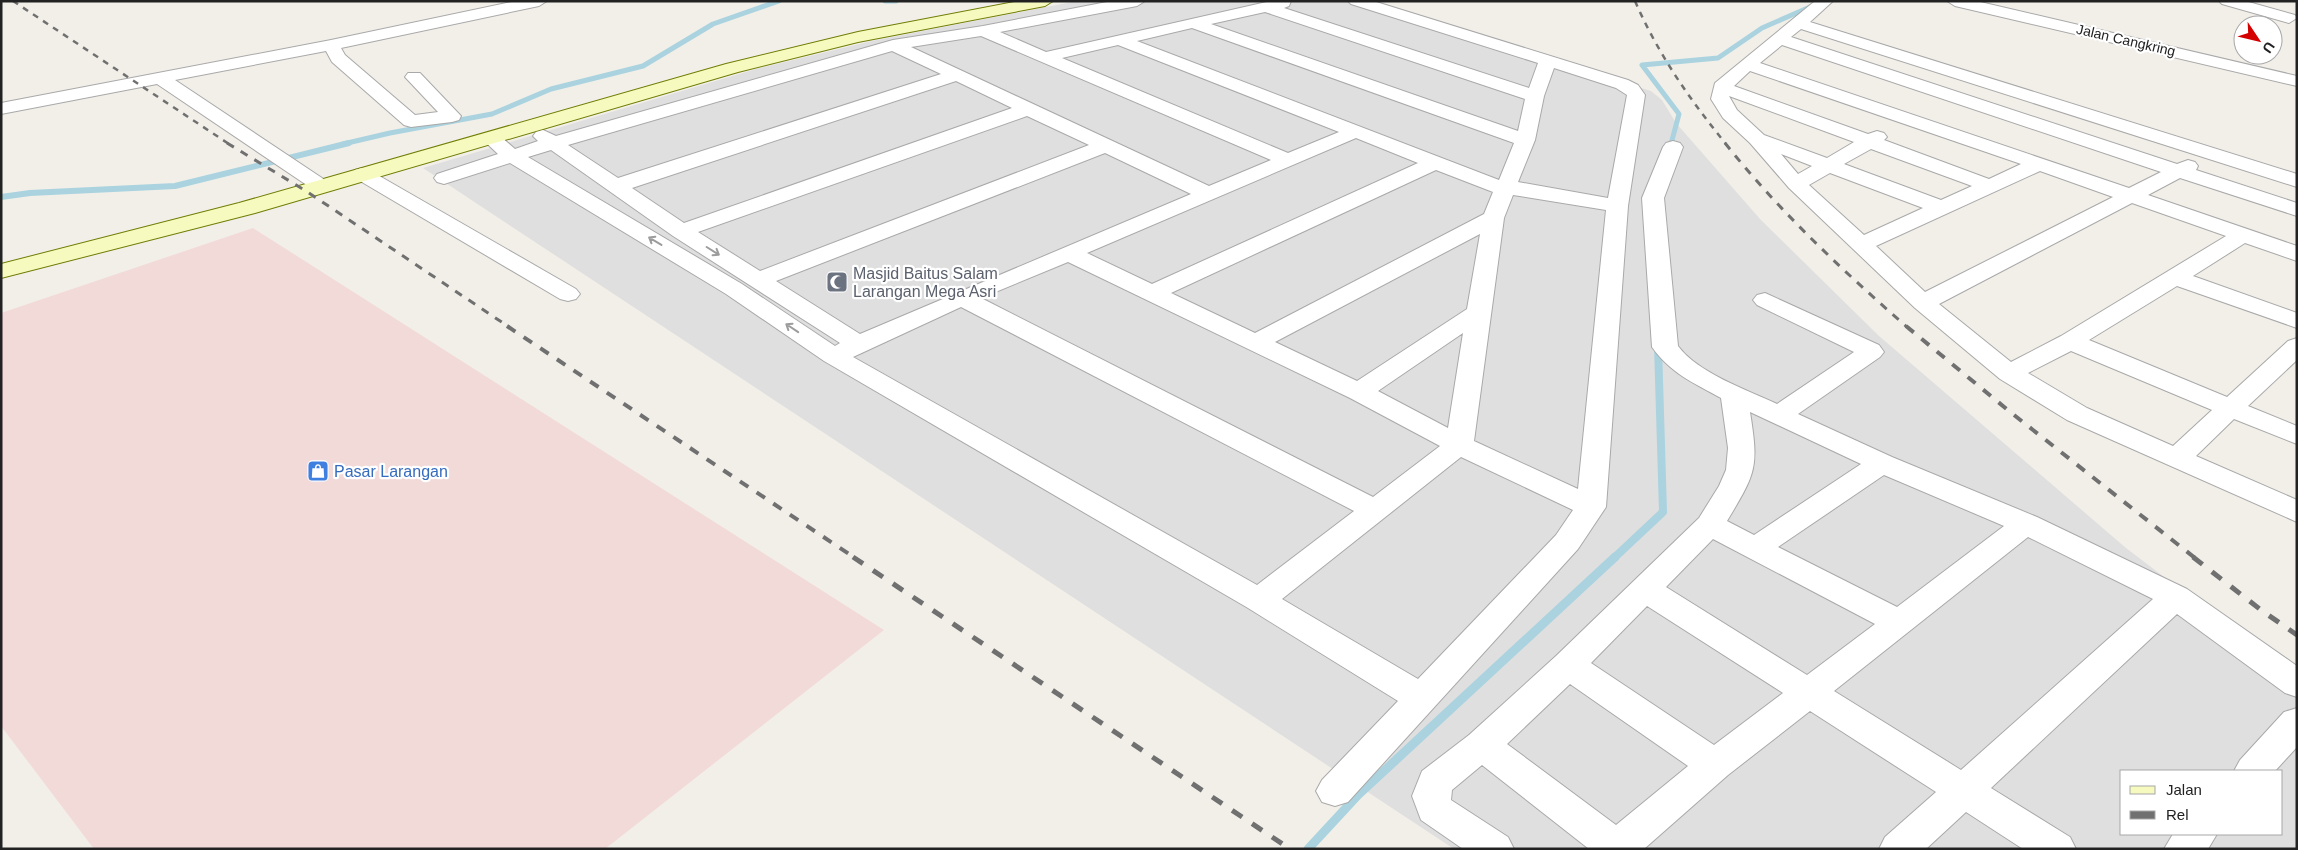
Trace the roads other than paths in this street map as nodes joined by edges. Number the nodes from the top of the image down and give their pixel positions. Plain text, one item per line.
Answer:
1 (539, 1) edge
2 (1045, 1) edge
3 (1137, 1) edge
4 (1293, 1) edge
5 (1356, 1) edge
6 (1825, 1) edge
7 (1955, 1) edge
8 (2227, 1) edge
9 (2285, 1) edge
10 (1266, 7) junction
11 (2293, 11) edge
12 (1192, 23) junction
13 (1798, 23) junction
14 (983, 31) junction
15 (1781, 39) junction
16 (1117, 40) junction
17 (331, 45) junction
18 (893, 45) junction
19 (1044, 57) junction
20 (1548, 60) junction
21 (1748, 65) junction
22 (957, 75) junction
23 (414, 77) dead end
24 (161, 80) junction
25 (1980, 81) junction
26 (2297, 81) edge
27 (1721, 87) junction
28 (1536, 96) junction
29 (1955, 96) junction
30 (1, 109) edge
31 (1028, 109) junction
32 (1911, 119) junction
33 (532, 127) junction
34 (1355, 132) junction
35 (492, 139) junction
36 (1757, 139) junction
37 (1526, 140) junction
38 (1867, 142) junction
39 (553, 144) junction
40 (1105, 146) junction
41 (1673, 147) dead end
42 (2216, 155) junction
43 (512, 156) junction
44 (1287, 160) junction
45 (1434, 163) junction
46 (2038, 164) junction
47 (1827, 165) junction
48 (2178, 170) junction
49 (362, 174) junction
50 (444, 178) dead end
51 (2297, 181) edge
52 (1796, 184) junction
53 (321, 186) junction
54 (616, 186) junction
55 (1990, 186) junction
56 (1507, 188) junction
57 (1208, 194) junction
58 (2130, 197) junction
59 (640, 202) junction
60 (1617, 206) junction
61 (1942, 208) junction
62 (2297, 210) edge
63 (607, 213) junction
64 (1493, 218) junction
65 (681, 231) junction
66 (2242, 236) junction
67 (1863, 244) junction
68 (1068, 253) junction
69 (2297, 254) edge
70 (1, 271) edge
71 (2177, 278) junction
72 (759, 280) junction
73 (1151, 293) junction
74 (568, 294) dead end
75 (962, 298) junction
76 (1765, 300) dead end
77 (1923, 303) junction
78 (1480, 311) junction
79 (2297, 320) edge
80 (2070, 341) junction
81 (1255, 343) junction
82 (2297, 346) edge
83 (845, 350) junction
84 (2009, 373) junction
85 (1359, 392) junction
86 (1734, 394) junction
87 (2230, 410) junction
88 (1780, 414) junction
89 (2297, 436) edge
90 (1459, 445) junction
91 (2178, 457) junction
92 (1882, 463) junction
93 (1591, 507) junction
94 (1375, 510) junction
95 (2297, 512) edge
96 (2026, 524) junction
97 (1710, 525) junction
98 (1754, 549) junction
99 (1646, 590) junction
100 (2176, 597) junction
101 (1259, 600) junction
102 (1897, 621) junction
103 (1568, 665) junction
104 (2297, 684) edge
105 (1810, 692) junction
106 (1421, 698) junction
107 (2297, 722) edge
108 (1482, 745) junction
109 (1715, 765) junction
110 (2254, 770) edge
111 (1962, 789) junction
112 (1334, 791) dead end
113 (2196, 835) edge
114 (1617, 848) edge
115 (1494, 849) edge
116 (1899, 849) edge
117 (2056, 849) edge
118 (2184, 849) edge

1 - 17 street
2 - 33 main road
3 - 14 street
4 - 10 street
5 - 20 street
6 - 13 street
7 - 26 street, Jalan Cangkring
8 - 11 street
9 - 11 street
10 - 12 street
10 - 28 street
12 - 16 street
12 - 37 street
13 - 15 street
13 - 25 street
14 - 18 street
14 - 19 street
15 - 21 street
15 - 29 street
16 - 19 street
16 - 34 street
17 - 23 street
17 - 24 street
18 - 22 street
18 - 39 street
19 - 44 street
20 - 28 street
20 - 60 street
21 - 27 street
21 - 32 street
22 - 31 street
22 - 54 street
24 - 30 street
24 - 53 street
25 - 29 street
25 - 42 street
27 - 36 street
27 - 38 street
28 - 37 street
29 - 32 street
29 - 48 street
31 - 40 street
31 - 65 street
32 - 38 street
32 - 46 street
33 - 35 main road
33 - 39 street
34 - 44 street
34 - 45 street
35 - 43 street
35 - 49 main road
36 - 47 street
36 - 52 street
37 - 56 street
38 - 47 street
38 - 55 street
39 - 43 street
39 - 54 street
40 - 57 street
40 - 72 street
41 - 86 street
42 - 48 street
42 - 51 street
43 - 50 street
43 - 63 street
44 - 57 street
45 - 56 street
45 - 73 street
46 - 55 street
46 - 58 street
47 - 52 street
47 - 61 street
48 - 58 street
48 - 62 street
49 - 53 main road
49 - 74 street
52 - 67 street
53 - 70 main road
54 - 59 street
55 - 61 street
56 - 60 street
56 - 64 street
57 - 68 street
58 - 66 street
58 - 77 street
59 - 63 street
59 - 65 street
60 - 93 street
61 - 67 street
83 -> 63 street
64 - 78 street
64 - 81 street
65 -> 72 street
66 - 69 street
66 - 71 street
67 - 77 street
68 - 73 street
68 - 75 street
71 - 79 street
71 - 80 street
72 - 83 street
73 - 81 street
75 - 83 street
75 - 94 street
76 - 88 street
77 - 84 street
78 - 85 street
78 - 90 street
80 - 84 street
80 - 87 street
81 - 85 street
82 - 87 street
83 - 101 street
84 - 91 street
85 - 90 street
86 - 88 street
86 - 97 street
87 - 89 street
87 - 91 street
88 - 92 street
90 - 93 street
90 - 94 street
91 - 95 street
92 - 96 street
92 - 98 street
93 - 106 street
94 - 101 street
96 - 100 street
96 - 102 street
97 - 98 street
97 - 99 street
98 - 102 street
99 - 103 street
99 - 105 street
100 - 104 street
100 - 111 street
101 - 106 street
102 - 105 street
103 - 108 street
103 - 109 street
105 - 109 street
105 - 111 street
106 - 112 street
107 - 110 street
108 - 114 street
108 - 115 street
109 - 114 street
111 - 116 street
111 - 117 street
113 - 118 street

